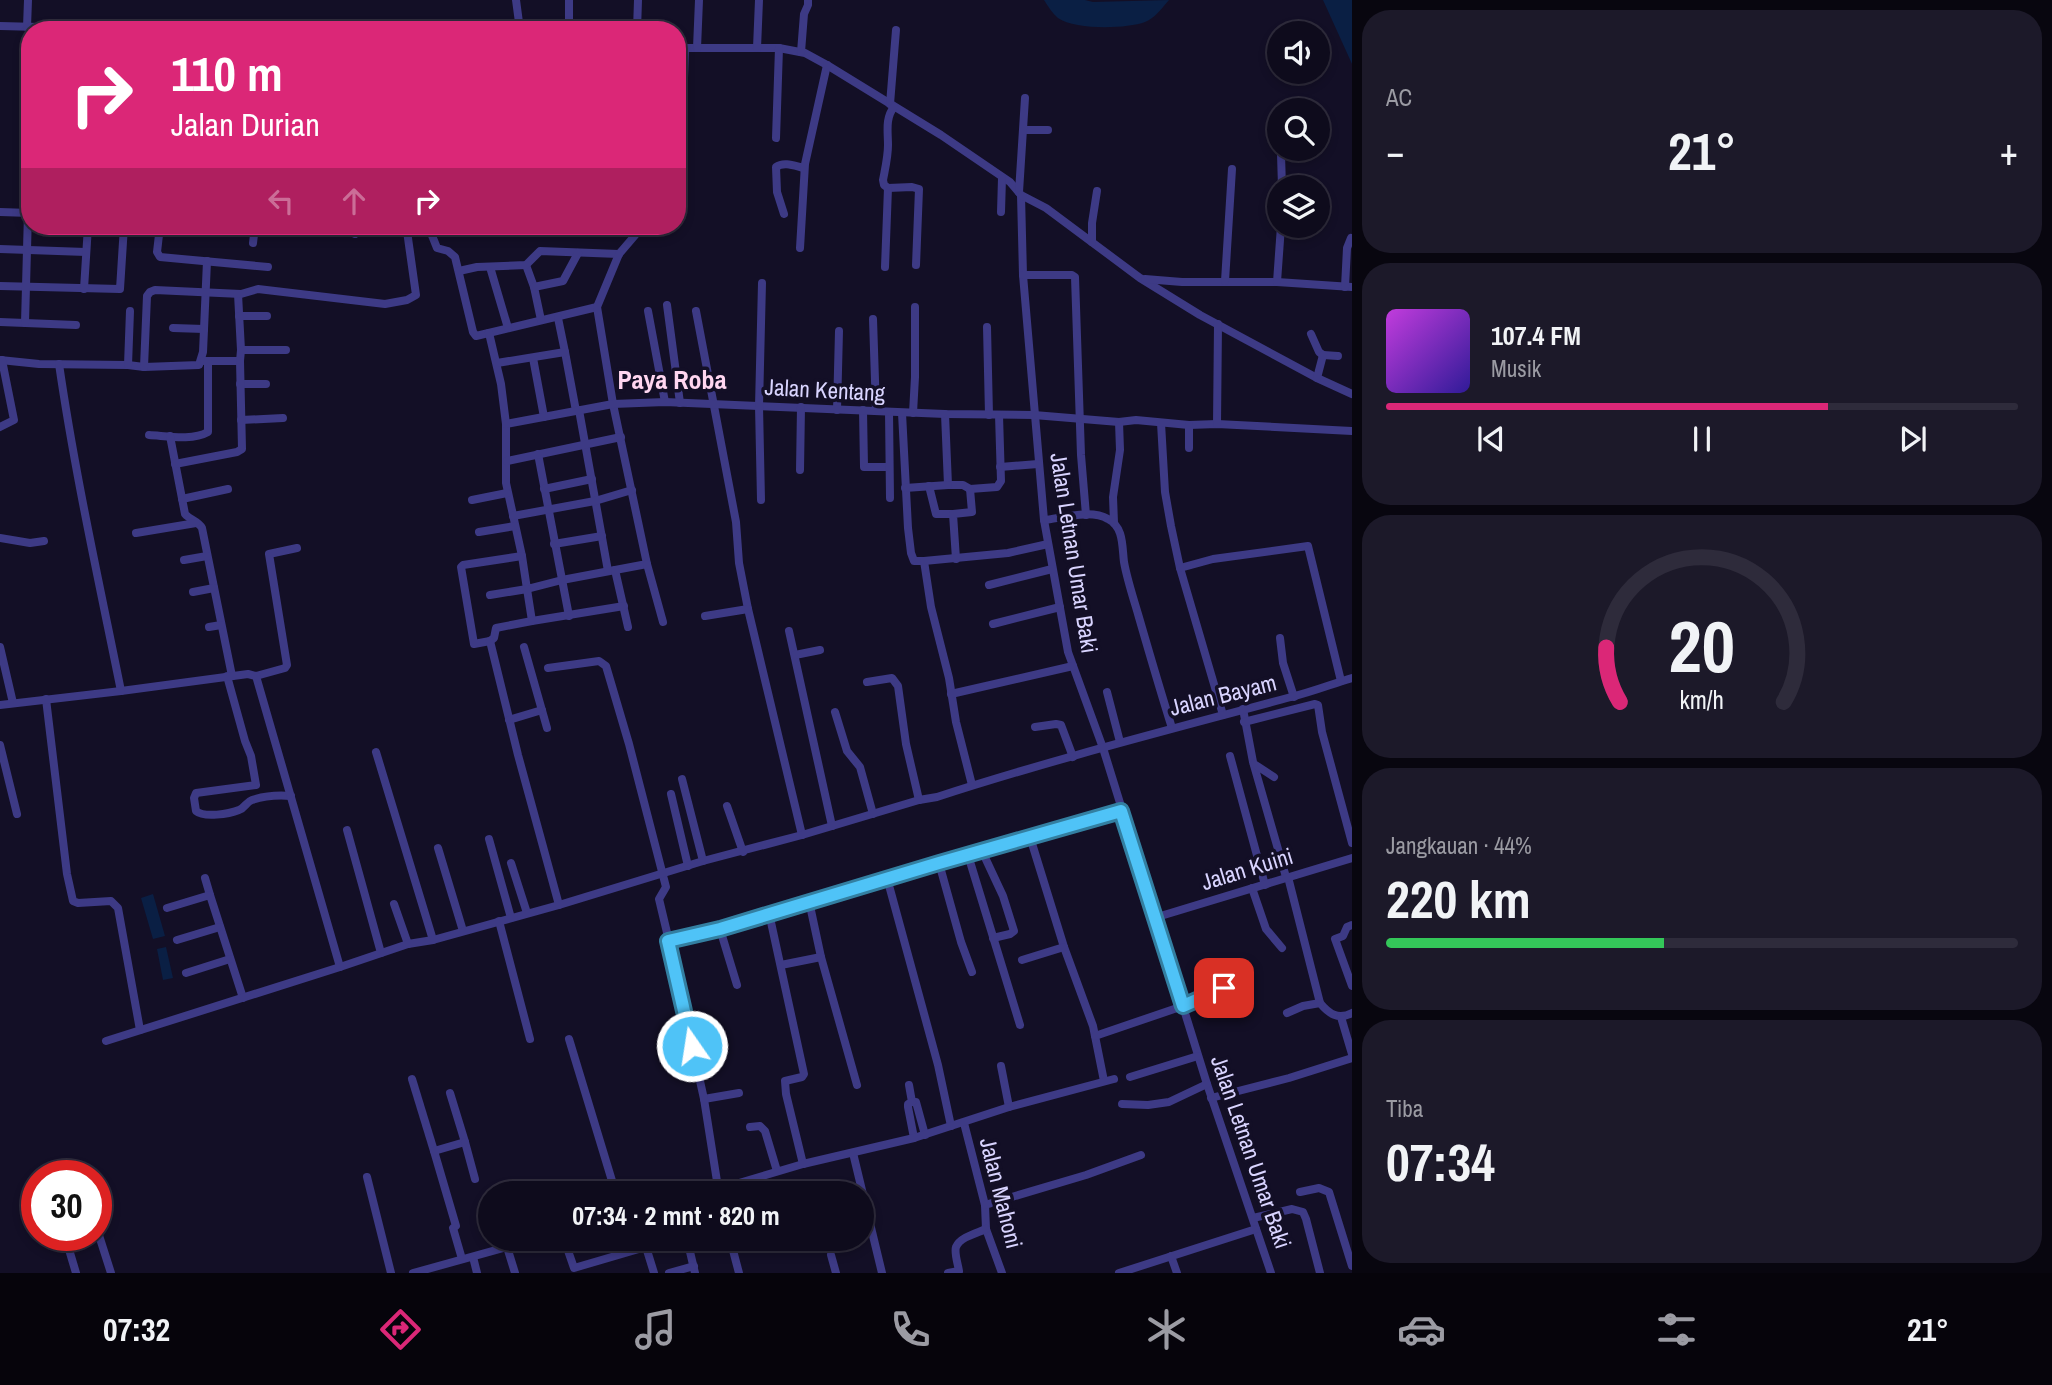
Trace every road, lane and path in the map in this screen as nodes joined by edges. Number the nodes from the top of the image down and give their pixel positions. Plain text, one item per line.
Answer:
1 (28, 0) edge
2 (516, 0) edge
3 (569, 0) edge
4 (638, 0) edge
5 (699, 0) edge
6 (759, 0) edge
7 (808, 0) edge
8 (27, 21) edge
9 (519, 21) edge
10 (569, 21) edge
11 (637, 21) edge
12 (0, 26) edge
13 (21, 27) edge
14 (896, 30) dead end
15 (697, 48) junction
16 (757, 48) junction
17 (779, 48) junction
18 (686, 49) edge
19 (801, 52) junction
20 (827, 65) junction
21 (1025, 98) dead end
22 (892, 106) junction
23 (1024, 130) junction
24 (1048, 130) dead end
25 (776, 138) dead end
26 (804, 168) junction
27 (1232, 169) dead end
28 (1002, 178) junction
29 (888, 188) junction
30 (1097, 191) dead end
31 (1020, 193) junction
32 (0, 212) edge
33 (1001, 212) dead end
34 (21, 213) edge
35 (784, 214) dead end
36 (28, 235) edge
37 (87, 235) edge
38 (123, 235) edge
39 (159, 235) edge
40 (254, 235) edge
41 (408, 235) edge
42 (433, 235) edge
43 (635, 235) edge
44 (1280, 238) edge
45 (1351, 238) edge
46 (1092, 242) junction
47 (253, 243) dead end
48 (800, 248) dead end
49 (0, 250) edge
50 (27, 251) junction
51 (86, 252) junction
52 (578, 253) junction
53 (619, 254) junction
54 (207, 261) junction
55 (526, 265) junction
56 (916, 265) dead end
57 (268, 267) dead end
58 (490, 267) junction
59 (885, 267) dead end
60 (459, 271) junction
61 (1023, 275) junction
62 (1140, 278) junction
63 (1225, 281) junction
64 (1277, 282) junction
65 (762, 283) dead end
66 (0, 286) edge
67 (534, 287) junction
68 (1348, 287) edge
69 (26, 288) junction
70 (84, 289) junction
71 (204, 293) junction
72 (238, 294) junction
73 (667, 305) dead end
74 (597, 307) junction
75 (915, 307) dead end
76 (130, 311) dead end
77 (648, 311) dead end
78 (696, 311) dead end
79 (239, 316) junction
80 (267, 316) dead end
81 (558, 317) junction
82 (873, 319) dead end
83 (541, 320) junction
84 (0, 322) edge
85 (25, 323) junction
86 (1218, 324) junction
87 (76, 325) dead end
88 (987, 327) dead end
89 (173, 328) dead end
90 (508, 328) junction
91 (204, 329) junction
92 (839, 331) dead end
93 (489, 333) junction
94 (1311, 334) dead end
95 (242, 350) junction
96 (286, 350) dead end
97 (565, 352) junction
98 (1323, 355) junction
99 (1338, 356) dead end
100 (533, 358) junction
101 (1, 360) edge
102 (205, 361) junction
103 (240, 361) junction
104 (497, 363) junction
105 (59, 364) junction
106 (128, 365) junction
107 (144, 368) junction
108 (1317, 378) junction
109 (240, 384) junction
110 (266, 384) dead end
111 (1352, 394) edge
112 (665, 402) junction
113 (680, 403) junction
114 (713, 403) junction
115 (613, 404) junction
116 (758, 406) junction
117 (800, 407) junction
118 (577, 410) junction
119 (837, 410) junction
120 (863, 410) junction
121 (876, 411) junction
122 (889, 412) junction
123 (902, 413) junction
124 (913, 413) junction
125 (945, 415) junction
126 (994, 415) junction
127 (1034, 415) junction
128 (544, 417) junction
129 (283, 418) dead end
130 (1081, 418) junction
131 (241, 420) junction
132 (1119, 422) junction
133 (1161, 423) junction
134 (506, 424) junction
135 (1217, 424) junction
136 (1189, 425) junction
137 (0, 427) edge
138 (1352, 431) edge
139 (149, 435) dead end
140 (170, 436) junction
141 (621, 437) junction
142 (586, 445) junction
143 (1189, 448) dead end
144 (538, 454) junction
145 (507, 461) junction
146 (175, 464) junction
147 (1038, 464) junction
148 (889, 467) junction
149 (1000, 467) junction
150 (800, 470) dead end
151 (592, 479) junction
152 (948, 485) junction
153 (929, 486) junction
154 (905, 488) junction
155 (228, 489) dead end
156 (544, 489) junction
157 (970, 489) junction
158 (632, 490) junction
159 (508, 493) junction
160 (890, 498) dead end
161 (182, 499) junction
162 (472, 500) dead end
163 (761, 500) dead end
164 (595, 501) junction
165 (548, 510) junction
166 (953, 514) junction
167 (1086, 515) junction
168 (513, 516) junction
169 (1044, 520) junction
170 (196, 523) junction
171 (1114, 525) junction
172 (515, 526) junction
173 (479, 532) dead end
174 (136, 533) dead end
175 (602, 536) junction
176 (0, 538) edge
177 (44, 541) dead end
178 (554, 544) junction
179 (1048, 544) junction
180 (297, 548) dead end
181 (207, 556) junction
182 (522, 556) junction
183 (956, 559) junction
184 (184, 560) dead end
185 (924, 561) junction
186 (647, 564) junction
187 (1180, 568) junction
188 (1052, 569) junction
189 (612, 570) junction
190 (562, 580) junction
191 (989, 585) dead end
192 (214, 588) junction
193 (527, 589) junction
194 (193, 592) dead end
195 (491, 595) dead end
196 (624, 606) junction
197 (1060, 607) junction
198 (748, 609) junction
199 (569, 616) junction
200 (705, 616) dead end
201 (532, 621) junction
202 (663, 622) dead end
203 (993, 624) dead end
204 (221, 625) junction
205 (209, 627) dead end
206 (628, 627) dead end
207 (789, 631) dead end
208 (1280, 638) dead end
209 (490, 641) junction
210 (0, 647) edge
211 (524, 647) dead end
212 (820, 650) dead end
213 (795, 655) junction
214 (1073, 667) junction
215 (548, 668) dead end
216 (229, 676) junction
217 (256, 676) junction
218 (1352, 678) edge
219 (1341, 681) junction
220 (867, 682) dead end
221 (121, 691) junction
222 (1107, 692) dead end
223 (951, 694) junction
224 (1294, 696) junction
225 (46, 699) junction
226 (13, 703) junction
227 (0, 705) edge
228 (1243, 709) junction
229 (542, 710) junction
230 (835, 712) dead end
231 (1223, 715) junction
232 (509, 720) junction
233 (1244, 722) junction
234 (1035, 727) dead end
235 (547, 728) dead end
236 (1172, 728) junction
237 (1120, 742) junction
238 (0, 745) edge
239 (1103, 748) junction
240 (376, 752) dead end
241 (1230, 756) dead end
242 (1073, 757) junction
243 (1254, 764) junction
244 (1274, 777) dead end
245 (682, 779) dead end
246 (972, 785) junction
247 (671, 794) dead end
248 (291, 796) junction
249 (919, 800) junction
250 (727, 806) dead end
251 (1121, 811) junction
252 (17, 814) dead end
253 (873, 814) junction
254 (832, 826) junction
255 (347, 831) dead end
256 (802, 835) junction
257 (1030, 837) junction
258 (489, 839) dead end
259 (1352, 843) edge
260 (438, 848) dead end
261 (982, 851) junction
262 (743, 852) junction
263 (968, 855) junction
264 (1352, 858) edge
265 (703, 861) junction
266 (511, 863) dead end
267 (939, 863) junction
268 (688, 866) junction
269 (663, 873) junction
270 (1287, 877) junction
271 (205, 878) dead end
272 (887, 878) junction
273 (1265, 885) junction
274 (1252, 888) junction
275 (210, 895) junction
276 (809, 901) junction
277 (394, 904) dead end
278 (559, 905) junction
279 (167, 908) dead end
280 (527, 913) junction
281 (769, 913) junction
282 (511, 918) junction
283 (1154, 918) junction
284 (499, 921) junction
285 (1352, 925) edge
286 (220, 927) junction
287 (720, 929) junction
288 (463, 931) junction
289 (993, 937) junction
290 (177, 940) dead end
291 (433, 940) junction
292 (668, 941) junction
293 (408, 944) junction
294 (1064, 947) junction
295 (1282, 948) dead end
296 (381, 953) junction
297 (821, 957) junction
298 (230, 959) junction
299 (1022, 960) dead end
300 (780, 965) junction
301 (340, 967) junction
302 (972, 972) dead end
303 (186, 973) dead end
304 (1231, 976) dead end
305 (737, 985) dead end
306 (1352, 986) edge
307 (243, 998) junction
308 (1320, 1003) junction
309 (1183, 1006) junction
310 (1287, 1013) dead end
311 (1352, 1013) edge
312 (1341, 1017) junction
313 (1020, 1026) dead end
314 (140, 1030) junction
315 (1095, 1036) junction
316 (530, 1038) dead end
317 (569, 1040) dead end
318 (106, 1041) dead end
319 (1198, 1056) junction
320 (1352, 1056) edge
321 (1001, 1066) dead end
322 (1130, 1077) dead end
323 (412, 1079) dead end
324 (1114, 1079) dead end
325 (1104, 1081) junction
326 (1207, 1084) junction
327 (857, 1085) dead end
328 (909, 1085) dead end
329 (450, 1093) dead end
330 (739, 1093) dead end
331 (1211, 1098) junction
332 (704, 1099) junction
333 (912, 1102) junction
334 (1122, 1104) dead end
335 (1009, 1107) junction
336 (964, 1123) junction
337 (951, 1126) junction
338 (750, 1127) dead end
339 (925, 1135) junction
340 (914, 1138) junction
341 (465, 1142) junction
342 (434, 1151) junction
343 (853, 1153) junction
344 (1141, 1155) dead end
345 (803, 1164) junction
346 (777, 1171) junction
347 (367, 1177) dead end
348 (475, 1179) dead end
349 (612, 1181) edge
350 (717, 1181) edge
351 (748, 1181) edge
352 (1300, 1192) dead end
353 (985, 1205) junction
354 (1252, 1218) junction
355 (1256, 1228) junction
356 (986, 1229) junction
357 (69, 1251) edge
358 (104, 1251) edge
359 (493, 1251) edge
360 (508, 1251) edge
361 (568, 1251) edge
362 (634, 1251) edge
363 (647, 1251) edge
364 (690, 1251) edge
365 (733, 1251) edge
366 (831, 1255) dead end
367 (1171, 1256) junction
368 (472, 1257) junction
369 (462, 1259) junction
370 (1352, 1266) edge
371 (437, 1270) edge
372 (694, 1270) edge
373 (575, 1271) edge
374 (76, 1273) edge
375 (111, 1273) edge
376 (391, 1273) edge
377 (413, 1273) edge
378 (477, 1273) edge
379 (516, 1273) edge
380 (654, 1273) edge
381 (669, 1273) edge
382 (739, 1273) edge
383 (836, 1273) edge
384 (882, 1273) edge
385 (948, 1273) edge
386 (1002, 1273) edge
387 (1119, 1273) edge
388 (1177, 1273) edge
389 (1271, 1273) edge
390 (1320, 1273) edge

1 - 8 street
2 - 9 street
3 - 10 street
4 - 11 street
5 - 15 street
6 - 16 street
7 - 19 street
12 - 13 street
14 - 22 street
15 - 16 street
15 - 18 street
16 - 17 street
17 - 19 street
17 - 25 street
19 - 20 street
20 - 22 street
20 - 26 street
21 - 23 street, Jalan Letnan Umar Baki
22 - 28 street
22 - 29 street
23 - 24 street
23 - 31 street, Jalan Letnan Umar Baki
26 - 35 street
26 - 48 street
27 - 63 street
28 - 31 street
28 - 33 street
29 - 56 street
29 - 59 street
30 - 46 street
31 - 46 street
31 - 61 street, Jalan Letnan Umar Baki
32 - 34 street
36 - 50 street
37 - 51 street
38 - 70 street
39 - 54 street
40 - 47 street
41 - 72 street
42 - 60 street
43 - 53 street
44 - 64 street
45 - 68 street
46 - 62 street
49 - 50 street
50 - 51 street
50 - 69 street
51 - 70 street
52 - 53 street
52 - 55 street
52 - 67 street
53 - 74 street
54 - 57 street
54 - 71 street
55 - 58 street
55 - 67 street
58 - 60 street
58 - 90 street
60 - 93 street
61 - 127 street, Jalan Letnan Umar Baki
61 - 130 street
62 - 63 street
62 - 86 street
63 - 64 street
64 - 68 street
65 - 116 street
66 - 69 street
67 - 83 street
69 - 70 street
69 - 85 street
71 - 72 street
71 - 91 street
71 - 107 street
72 - 79 street
73 - 113 street
74 - 81 street
74 - 115 street
75 - 124 street
76 - 106 street
77 - 112 street
78 - 114 street
79 - 80 street
79 - 95 street
81 - 83 street
81 - 97 street
82 - 121 street
83 - 90 street
84 - 85 street
85 - 87 street
86 - 108 street
86 - 135 street
88 - 126 street
89 - 91 street
90 - 93 street
91 - 102 street
92 - 119 street
93 - 104 street
94 - 98 street
95 - 96 street
95 - 103 street
97 - 100 street
97 - 118 street
98 - 99 street
98 - 108 street
100 - 104 street
100 - 128 street
101 - 105 street
101 - 137 street
102 - 103 street
102 - 107 street
102 - 140 street
103 - 109 street
104 - 134 street
105 - 106 street
105 - 221 street
106 - 107 street
108 - 111 street
109 - 110 street
109 - 131 street
112 - 113 street, Jalan Kentang
112 - 115 street, Jalan Kentang
113 - 114 street, Jalan Kentang
114 - 116 street, Jalan Kentang
114 - 198 street
115 - 118 street, Jalan Kentang
115 - 141 street
116 - 117 street, Jalan Kentang
116 - 163 street
117 - 119 street, Jalan Kentang
117 - 150 street
118 - 128 street, Jalan Kentang
118 - 142 street
119 - 120 street, Jalan Kentang
120 - 121 street, Jalan Kentang
120 - 148 street
121 - 122 street, Jalan Kentang
122 - 123 street, Jalan Kentang
122 - 148 street
123 - 124 street, Jalan Kentang
123 - 154 street
124 - 125 street, Jalan Kentang
125 - 126 street, Jalan Kentang
125 - 152 street
126 - 127 street, Jalan Kentang
126 - 149 street
127 - 130 street, Jalan Kentang
127 - 147 street, Jalan Letnan Umar Baki
128 - 134 street, Jalan Kentang
129 - 131 street
130 - 132 street, Jalan Kentang
130 - 167 street
131 - 146 street
132 - 133 street, Jalan Kentang
132 - 171 street
133 - 136 street, Jalan Kentang
133 - 187 street
134 - 145 street
135 - 136 street, Jalan Kentang
135 - 138 street, Jalan Kentang
136 - 143 street
139 - 140 street
140 - 146 street
141 - 142 street
141 - 158 street
142 - 144 street
142 - 151 street
144 - 145 street
144 - 156 street
145 - 159 street
146 - 161 street
147 - 149 street
147 - 169 street, Jalan Letnan Umar Baki
148 - 160 street
149 - 157 street
151 - 156 street
151 - 164 street
152 - 153 street
152 - 157 street
153 - 154 street
153 - 166 street
154 - 185 street
155 - 161 street
156 - 165 street
157 - 166 street
158 - 164 street
158 - 186 street
159 - 162 street
159 - 168 street
161 - 170 street
164 - 165 street
164 - 175 street
165 - 168 street
165 - 178 street
166 - 183 street
167 - 169 street
167 - 171 street
168 - 172 street
169 - 179 street, Jalan Letnan Umar Baki
170 - 174 street
170 - 181 street
171 - 236 street
172 - 173 street
172 - 182 street
175 - 178 street
175 - 189 street
176 - 177 street
178 - 190 street
179 - 183 street
179 - 188 street, Jalan Letnan Umar Baki
180 - 217 street
181 - 184 street
181 - 192 street
182 - 193 street
182 - 209 street
183 - 185 street
185 - 223 street
186 - 189 street
186 - 202 street
187 - 219 street
187 - 231 street
188 - 191 street
188 - 197 street, Jalan Letnan Umar Baki
189 - 190 street
189 - 196 street
190 - 193 street
190 - 199 street
192 - 194 street
192 - 204 street
193 - 195 street
193 - 201 street
196 - 199 street
196 - 206 street
197 - 203 street
197 - 214 street, Jalan Letnan Umar Baki
198 - 200 street
198 - 256 street
199 - 201 street
201 - 209 street
204 - 205 street
204 - 216 street
207 - 213 street
208 - 224 street
209 - 232 street
210 - 226 street
211 - 229 street
212 - 213 street
213 - 254 street
214 - 223 street
214 - 239 street, Jalan Letnan Umar Baki
215 - 269 street
216 - 217 street
216 - 221 street
216 - 248 street
217 - 248 street
218 - 219 street, Jalan Bayam
219 - 224 street, Jalan Bayam
220 - 249 street
221 - 225 street
222 - 237 street
223 - 246 street
224 - 228 street, Jalan Bayam
225 - 226 street
225 - 314 street
226 - 227 street
228 - 231 street, Jalan Bayam
228 - 233 street
229 - 232 street
229 - 235 street
230 - 253 street
231 - 236 street, Jalan Bayam
232 - 278 street
233 - 243 street
233 - 259 street
234 - 242 street
236 - 237 street, Jalan Bayam
237 - 239 street, Jalan Bayam
238 - 252 street
239 - 242 street, Jalan Bayam
239 - 251 street, Jalan Letnan Umar Baki
240 - 291 street
241 - 273 street
242 - 246 street, Jalan Bayam
243 - 244 street
243 - 270 street
245 - 265 street
246 - 249 street, Jalan Bayam
247 - 268 street
248 - 301 street
249 - 253 street, Jalan Bayam
250 - 262 street
251 - 257 street
251 - 283 street, Jalan Letnan Umar Baki
253 - 254 street, Jalan Bayam
254 - 256 street, Jalan Bayam
255 - 296 street
256 - 262 street, Jalan Bayam
257 - 261 street
257 - 294 street
258 - 282 street
260 - 288 street
261 - 263 street
261 - 289 street
262 - 265 street, Jalan Bayam
263 - 267 street
263 - 289 street
264 - 270 street, Jalan Kuini
265 - 268 street, Jalan Bayam
266 - 280 street
267 - 272 street
267 - 302 street
268 - 269 street, Jalan Bayam
269 - 278 street, Jalan Bayam
269 - 292 street
270 - 273 street, Jalan Kuini
270 - 308 street
271 - 275 street
272 - 276 street
272 - 337 street
273 - 274 street, Jalan Kuini
274 - 283 street, Jalan Kuini
274 - 295 street
275 - 279 street
275 - 286 street
276 - 281 street
276 - 297 street
277 - 293 street
278 - 280 street, Jalan Bayam
280 - 282 street, Jalan Bayam
281 - 287 street
281 - 300 street
282 - 284 street, Jalan Bayam
283 - 309 street, Jalan Letnan Umar Baki
284 - 288 street, Jalan Bayam
284 - 316 street
285 - 306 street
286 - 290 street
286 - 298 street
287 - 292 street
287 - 305 street
288 - 291 street, Jalan Bayam
289 - 313 street
291 - 293 street, Jalan Bayam
292 - 332 street
293 - 296 street, Jalan Bayam
294 - 299 street
294 - 315 street
296 - 301 street, Jalan Bayam
297 - 300 street
297 - 327 street
298 - 303 street
298 - 307 street
300 - 345 street
301 - 307 street, Jalan Bayam
304 - 309 street
307 - 314 street, Jalan Bayam
308 - 310 street
308 - 312 street
309 - 315 street
309 - 319 street, Jalan Letnan Umar Baki
311 - 312 street
312 - 320 street
314 - 318 street, Jalan Bayam
315 - 325 street
317 - 349 street
319 - 322 street
319 - 326 street, Jalan Letnan Umar Baki
320 - 331 street
321 - 335 street
323 - 342 street
324 - 325 street
325 - 335 street
326 - 331 street, Jalan Letnan Umar Baki
326 - 334 street
328 - 333 street
329 - 341 street
330 - 332 street
331 - 354 street, Jalan Letnan Umar Baki
332 - 350 street
333 - 339 street
333 - 340 street
335 - 336 street
336 - 337 street
336 - 353 street, Jalan Mahoni
337 - 339 street
338 - 346 street
339 - 340 street
340 - 343 street
341 - 342 street
341 - 348 street
342 - 369 street
343 - 345 street
343 - 384 street
344 - 353 street
345 - 346 street
346 - 351 street
347 - 376 street
352 - 370 street
353 - 356 street, Jalan Mahoni
354 - 355 street, Jalan Letnan Umar Baki
354 - 390 street
355 - 367 street
355 - 389 street, Jalan Letnan Umar Baki
356 - 385 street
356 - 386 street, Jalan Mahoni
357 - 374 street
358 - 375 street
359 - 368 street
360 - 379 street
361 - 373 street
362 - 373 street
363 - 380 street
364 - 372 street
365 - 382 street
366 - 383 street
367 - 387 street
367 - 388 street
368 - 369 street
368 - 378 street
369 - 371 street
371 - 377 street
372 - 381 street

